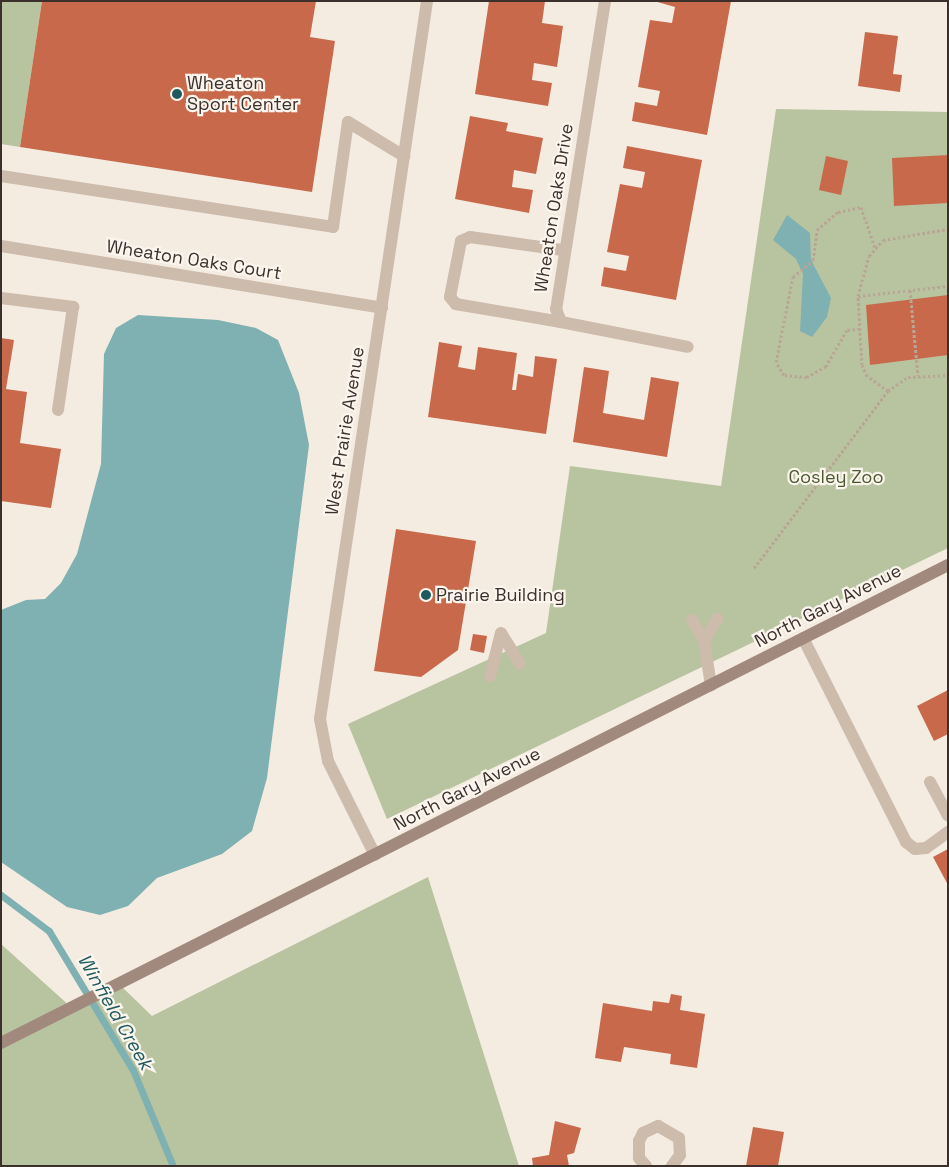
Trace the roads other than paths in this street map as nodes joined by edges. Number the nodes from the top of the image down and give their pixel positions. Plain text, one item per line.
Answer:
1 (427, 1) edge
2 (605, 1) edge
3 (404, 156) junction
4 (1, 176) edge
5 (1, 246) edge
6 (563, 250) junction
7 (1, 298) edge
8 (382, 308) junction
9 (561, 322) junction
10 (688, 347) dead end
11 (58, 410) dead end
12 (948, 565) edge
13 (717, 619) dead end
14 (692, 620) dead end
15 (803, 638) junction
16 (704, 641) junction
17 (520, 664) dead end
18 (490, 676) dead end
19 (711, 685) junction
20 (930, 782) dead end
21 (948, 816) edge
22 (948, 832) edge
23 (375, 855) junction
24 (1, 1044) edge
25 (646, 1166) edge
26 (672, 1166) edge

1 - 3 street, West Prairie Avenue
2 - 6 street, Wheaton Oaks Drive
3 - 4 street
3 - 8 street, West Prairie Avenue
5 - 8 street, Wheaton Oaks Court
6 - 9 street, Wheaton Oaks Drive
6 - 9 street
7 - 11 street
8 - 23 street, West Prairie Avenue
9 - 10 street
12 - 15 street, North Gary Avenue
13 - 16 street
14 - 16 street
15 - 19 street, North Gary Avenue
15 - 22 street
16 - 19 street
17 - 18 street
19 - 23 street, North Gary Avenue
20 - 21 street
23 - 24 street, North Gary Avenue
25 - 26 street

